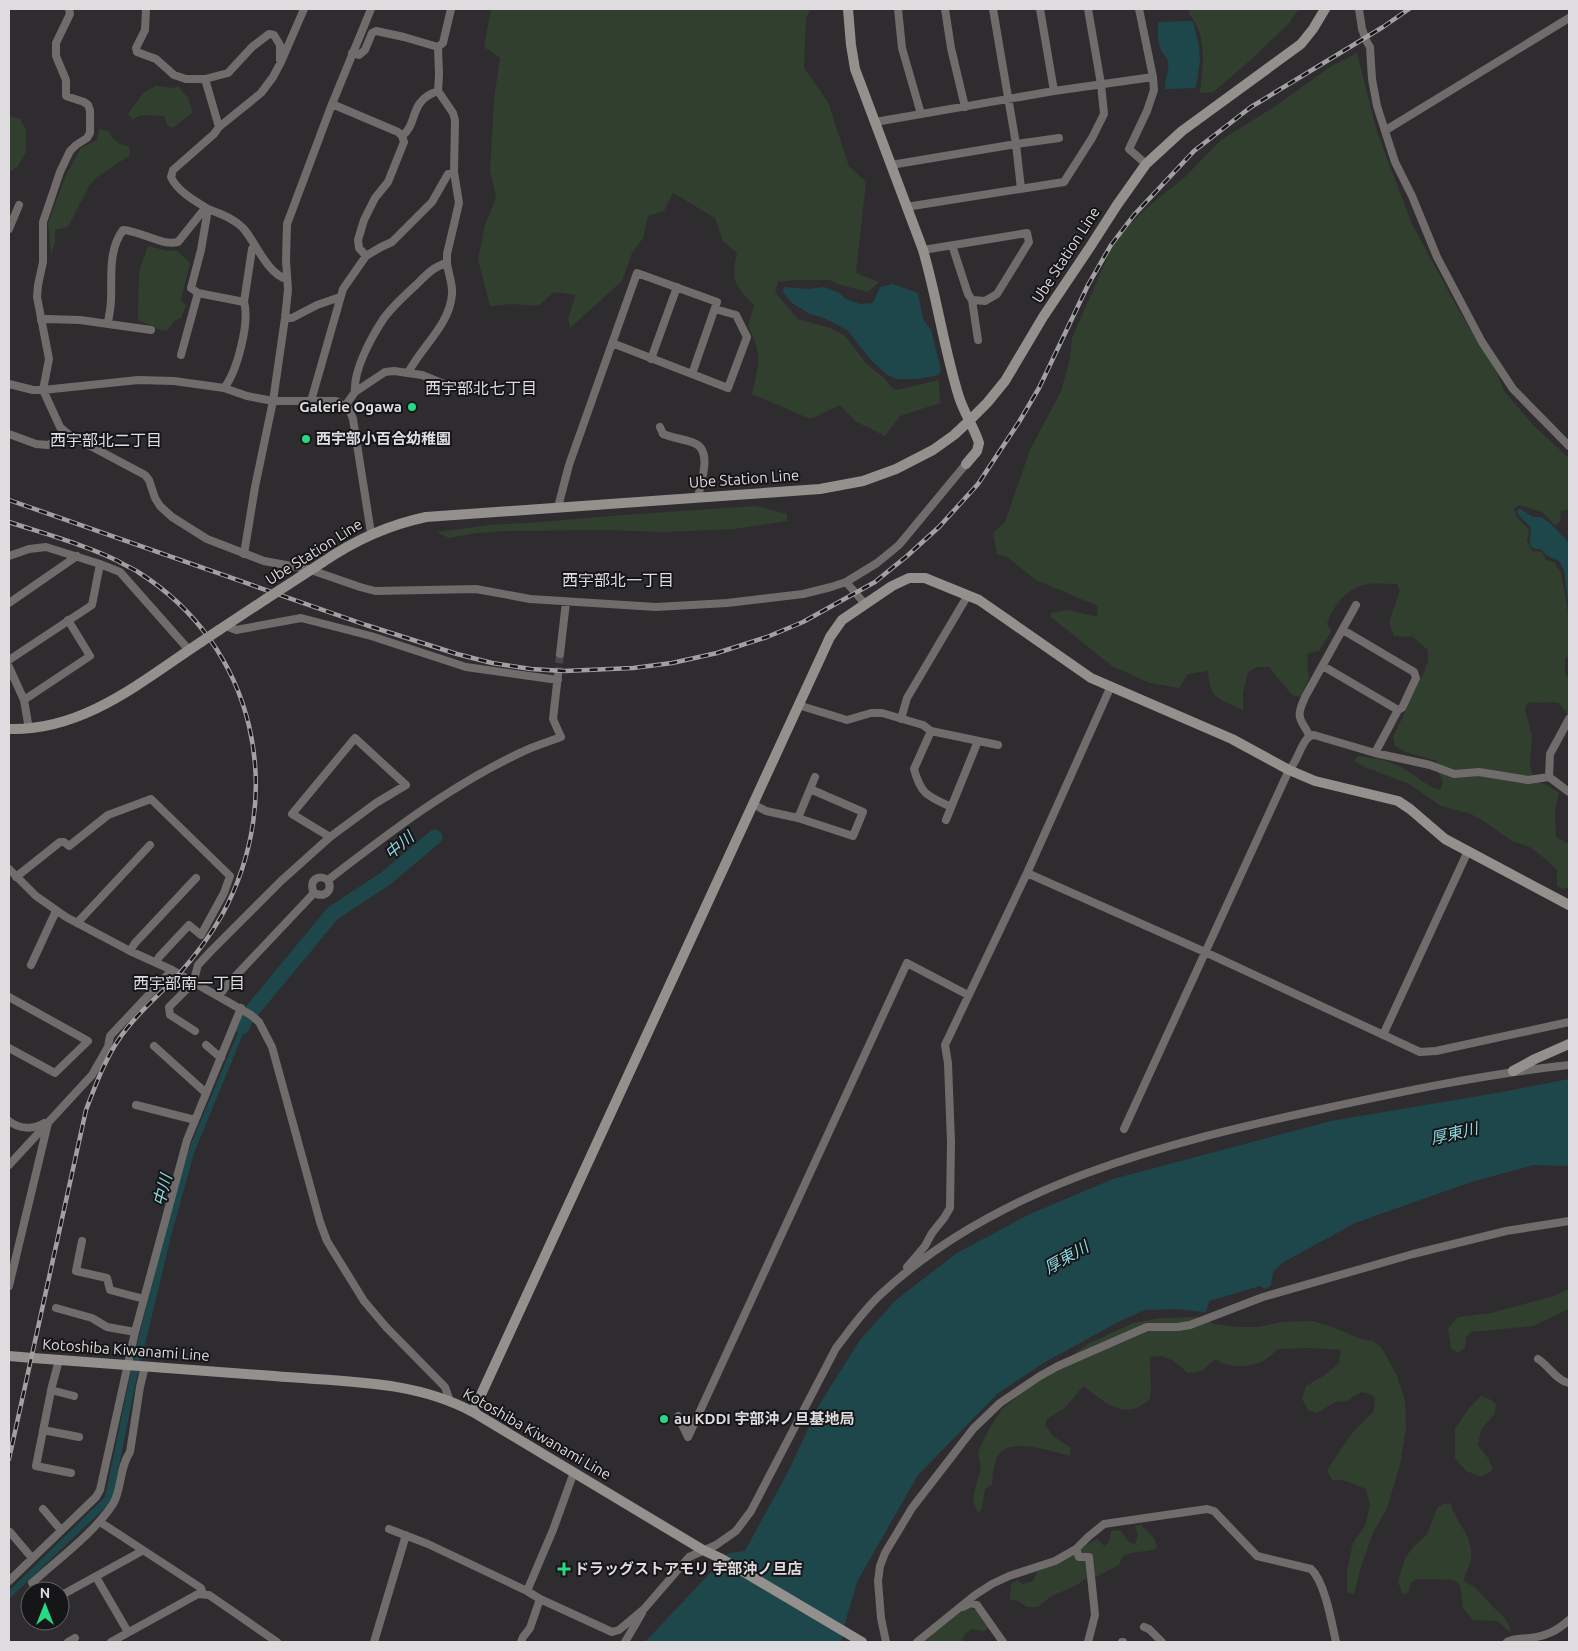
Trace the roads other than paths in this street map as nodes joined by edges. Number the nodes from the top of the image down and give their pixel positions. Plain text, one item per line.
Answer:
1 (69, 9) edge
2 (146, 9) edge
3 (304, 9) edge
4 (371, 9) edge
5 (451, 9) edge
6 (848, 9) edge
7 (898, 9) edge
8 (945, 9) edge
9 (993, 9) edge
10 (1040, 9) edge
11 (1088, 9) edge
12 (1139, 9) edge
13 (1325, 9) edge
14 (1359, 9) edge
15 (1569, 18) edge
16 (438, 47) junction
17 (352, 53) junction
18 (281, 62) junction
19 (1153, 77) junction
20 (205, 79) junction
21 (1101, 84) junction
22 (438, 91) junction
23 (1054, 91) junction
24 (1009, 99) junction
25 (332, 104) junction
26 (965, 107) junction
27 (921, 114) junction
28 (875, 122) junction
29 (220, 127) junction
30 (1386, 130) junction
31 (402, 136) junction
32 (1059, 138) dead end
33 (1016, 144) junction
34 (1146, 164) junction
35 (891, 165) junction
36 (454, 172) junction
37 (1021, 189) junction
38 (18, 205) dead end
39 (906, 207) junction
40 (208, 209) junction
41 (9, 229) edge
42 (255, 245) junction
43 (952, 245) junction
44 (922, 250) junction
45 (366, 256) junction
46 (446, 263) junction
47 (286, 279) junction
48 (677, 287) junction
49 (198, 293) junction
50 (340, 297) junction
51 (972, 300) junction
52 (244, 302) junction
53 (715, 309) junction
54 (285, 318) junction
55 (41, 320) junction
56 (108, 323) junction
57 (151, 330) dead end
58 (978, 340) dead end
59 (612, 343) junction
60 (181, 355) dead end
61 (651, 358) junction
62 (408, 373) junction
63 (692, 374) junction
64 (9, 384) edge
65 (483, 386) dead end
66 (224, 388) junction
67 (43, 390) junction
68 (355, 392) junction
69 (272, 401) junction
70 (311, 401) junction
71 (345, 406) junction
72 (969, 421) junction
73 (660, 427) dead end
74 (9, 434) edge
75 (68, 434) junction
76 (1569, 446) edge
77 (966, 464) joint
78 (698, 497) junction
79 (558, 507) junction
80 (371, 533) junction
81 (244, 554) junction
82 (9, 556) edge
83 (77, 556) junction
84 (100, 564) junction
85 (846, 582) junction
86 (968, 595) junction
87 (566, 602) junction
88 (9, 603) edge
89 (865, 604) junction
90 (1356, 605) dead end
91 (68, 620) junction
92 (222, 628) junction
93 (1343, 630) junction
94 (189, 650) junction
95 (560, 654) tunnel mouth
96 (9, 660) edge
97 (1323, 666) junction
98 (9, 667) edge
99 (1111, 686) junction
100 (24, 700) junction
101 (798, 705) junction
102 (1398, 710) junction
103 (901, 719) junction
104 (1569, 719) edge
105 (9, 729) edge
106 (29, 729) junction
107 (931, 730) junction
108 (1309, 736) junction
109 (978, 741) junction
110 (998, 745) dead end
111 (1375, 753) junction
112 (1289, 770) junction
113 (815, 777) dead end
114 (1549, 777) junction
115 (810, 789) junction
116 (1569, 792) edge
117 (753, 804) junction
118 (951, 807) junction
119 (798, 818) junction
120 (946, 820) dead end
121 (330, 837) junction
122 (150, 845) dead end
123 (1468, 851) junction
124 (9, 870) edge
125 (1027, 873) junction
126 (16, 877) junction
127 (196, 878) dead end
128 (328, 880) junction
129 (314, 893) junction
130 (1569, 905) edge
131 (56, 911) junction
132 (77, 923) junction
133 (130, 951) junction
134 (1206, 952) junction
135 (156, 963) junction
136 (31, 966) dead end
137 (172, 970) junction
138 (193, 983) junction
139 (219, 996) junction
140 (968, 996) junction
141 (9, 999) edge
142 (241, 1008) junction
143 (1569, 1022) edge
144 (195, 1031) dead end
145 (1383, 1034) junction
146 (1569, 1044) edge
147 (206, 1045) dead end
148 (154, 1046) dead end
149 (9, 1048) edge
150 (221, 1058) junction
151 (1569, 1064) edge
152 (1513, 1071) junction
153 (206, 1093) junction
154 (136, 1105) dead end
155 (196, 1120) junction
156 (9, 1121) edge
157 (48, 1121) junction
158 (1124, 1129) dead end
159 (9, 1165) edge
160 (1569, 1221) edge
161 (82, 1241) dead end
162 (903, 1275) junction
163 (9, 1286) edge
164 (144, 1299) junction
165 (56, 1308) dead end
166 (135, 1332) junction
167 (9, 1356) edge
168 (1538, 1359) dead end
169 (59, 1360) junction
170 (129, 1365) junction
171 (144, 1366) junction
172 (1569, 1383) edge
173 (51, 1390) junction
174 (74, 1396) dead end
175 (450, 1401) junction
176 (473, 1412) junction
177 (678, 1416) dead end
178 (43, 1430) junction
179 (79, 1437) dead end
180 (574, 1472) junction
181 (71, 1473) dead end
182 (106, 1473) junction
183 (119, 1476) junction
184 (43, 1509) dead end
185 (100, 1522) junction
186 (389, 1529) dead end
187 (62, 1530) junction
188 (10, 1532) dead end
189 (406, 1536) junction
190 (1076, 1549) junction
191 (703, 1550) junction
192 (142, 1551) junction
193 (32, 1558) junction
194 (96, 1577) junction
195 (9, 1581) edge
196 (34, 1581) edge
197 (70, 1591) edge
198 (527, 1591) junction
199 (203, 1594) junction
200 (540, 1599) junction
201 (959, 1607) junction
202 (644, 1609) junction
203 (1569, 1620) edge
204 (1144, 1627) dead end
205 (128, 1632) junction
206 (856, 1640) edge
207 (369, 1641) edge
208 (111, 1642) edge
209 (277, 1642) edge
210 (521, 1642) edge
211 (625, 1642) edge
212 (886, 1642) edge
213 (917, 1642) edge
214 (1002, 1642) edge
215 (1088, 1642) edge
216 (1162, 1642) edge
217 (1336, 1642) edge
218 (1507, 1642) edge

1 - 55 street
2 - 20 street
3 - 18 street
4 - 17 street
5 - 16 street
6 - 28 main road
7 - 27 street
8 - 26 street
9 - 24 street
10 - 23 street
11 - 21 street
12 - 19 street
13 - 34 main road, Ube Station Line
14 - 30 street
15 - 30 street
16 - 17 street
16 - 22 street
17 - 25 street
18 - 20 street
18 - 29 street
19 - 21 street
19 - 34 street
20 - 29 street
21 - 23 street
21 - 37 street
22 - 31 street
22 - 36 street
23 - 24 street
24 - 26 street
24 - 33 street
25 - 31 street
25 - 47 street
26 - 27 street
27 - 28 street
28 - 35 main road
29 - 40 street
30 - 76 street
31 - 45 street
32 - 33 street
33 - 35 street
33 - 37 street
34 - 72 main road, Ube Station Line
35 - 39 main road
36 - 45 street
36 - 46 street
37 - 39 street
38 - 41 street
39 - 44 main road
40 - 42 street
40 - 49 street
40 - 56 street
42 - 47 street
42 - 52 street
43 - 44 street
43 - 51 street
43 - 51 street
44 - 72 main road
45 - 50 street
46 - 62 street
46 - 68 street
47 - 54 street
48 - 53 street
48 - 59 street
48 - 61 street
49 - 52 street
49 - 60 street
50 - 54 street
50 - 70 street
51 - 58 street
52 - 66 street
53 - 63 street
53 - 63 street
54 - 69 street
55 - 56 street
55 - 67 street
56 - 57 street
59 - 61 street
59 - 79 street
61 - 63 street
62 - 65 street
62 - 68 street
64 - 67 street
66 - 67 street
66 - 69 street
67 - 75 street
68 - 71 street
69 - 70 street
69 - 81 street
70 - 71 street
71 - 80 street
72 - 77 main road
72 - 78 main road, Ube Station Line
73 - 78 street
74 - 75 street
75 - 81 street
77 - 85 street
78 - 79 main road, Ube Station Line
79 - 80 main road, Ube Station Line
80 - 92 main road, Ube Station Line, bridge
81 - 87 street
82 - 83 street
83 - 84 street
83 - 88 street
84 - 91 street
84 - 94 street
85 - 87 street
85 - 89 street
86 - 89 main road
86 - 99 main road
86 - 103 street
87 - 95 street
89 - 101 main road
90 - 93 street
91 - 96 street
91 - 100 street
92 - 94 main road, Ube Station Line, bridge
92 - 128 street
93 - 97 street
93 - 102 street
94 - 106 main road, Ube Station Line
97 - 102 street
97 - 108 street
98 - 100 street
99 - 112 main road
99 - 125 street
100 - 106 street
101 - 103 street
101 - 117 main road
102 - 111 street
103 - 107 street
104 - 114 street
105 - 106 main road, Ube Station Line
107 - 109 street
107 - 118 street
108 - 111 street
108 - 112 street
109 - 110 street
109 - 118 street
111 - 114 street
112 - 123 main road
112 - 134 street
113 - 115 street
114 - 116 street
115 - 119 street
115 - 119 street
117 - 119 street
117 - 176 main road
118 - 120 street
121 - 121 street
121 - 138 street
122 - 132 street
123 - 130 main road
123 - 145 street
124 - 126 street
125 - 134 street
125 - 140 street
126 - 131 street
126 - 135 street
127 - 133 street
128 - 129 street
128 - 129 street
129 - 139 street
131 - 132 street
131 - 136 street
132 - 133 street
133 - 135 street
134 - 145 street
134 - 158 street
135 - 137 street
137 - 138 street
137 - 157 street
138 - 139 street
138 - 144 street
139 - 142 street
140 - 162 street
140 - 177 street
141 - 149 street
142 - 150 street
142 - 175 street
143 - 145 street
146 - 152 main road
147 - 150 street
148 - 153 street
150 - 153 street
151 - 152 street
152 - 162 street
153 - 155 street
154 - 155 street
155 - 164 street
156 - 157 street
157 - 159 street
157 - 163 street
160 - 212 street
161 - 164 street
162 - 191 street
164 - 166 street
165 - 166 street
166 - 170 street
167 - 169 main road, Kotoshiba Kiwanami Line
168 - 172 street
169 - 170 main road, Kotoshiba Kiwanami Line
169 - 173 street
170 - 171 main road, Kotoshiba Kiwanami Line
170 - 182 street
171 - 175 main road, Kotoshiba Kiwanami Line
171 - 183 street
173 - 174 street
173 - 178 street
175 - 176 main road, Kotoshiba Kiwanami Line
176 - 180 main road, Kotoshiba Kiwanami Line
178 - 179 street
178 - 181 street
180 - 191 main road, Kotoshiba Kiwanami Line
180 - 198 street
182 - 183 street
182 - 187 street
183 - 185 street
184 - 187 street
185 - 192 street
185 - 196 street
186 - 189 street
187 - 193 street
188 - 193 street
189 - 198 street
189 - 207 street
190 - 201 street
190 - 215 street
190 - 217 street
191 - 202 street
191 - 206 main road, Kotoshiba Kiwanami Line
192 - 194 street
192 - 199 street
193 - 195 street
194 - 197 street
194 - 205 street
198 - 200 street
199 - 205 street
199 - 209 street
200 - 202 street
200 - 210 street
201 - 213 street
201 - 214 street
202 - 211 street
203 - 218 street
204 - 216 street
205 - 208 street

